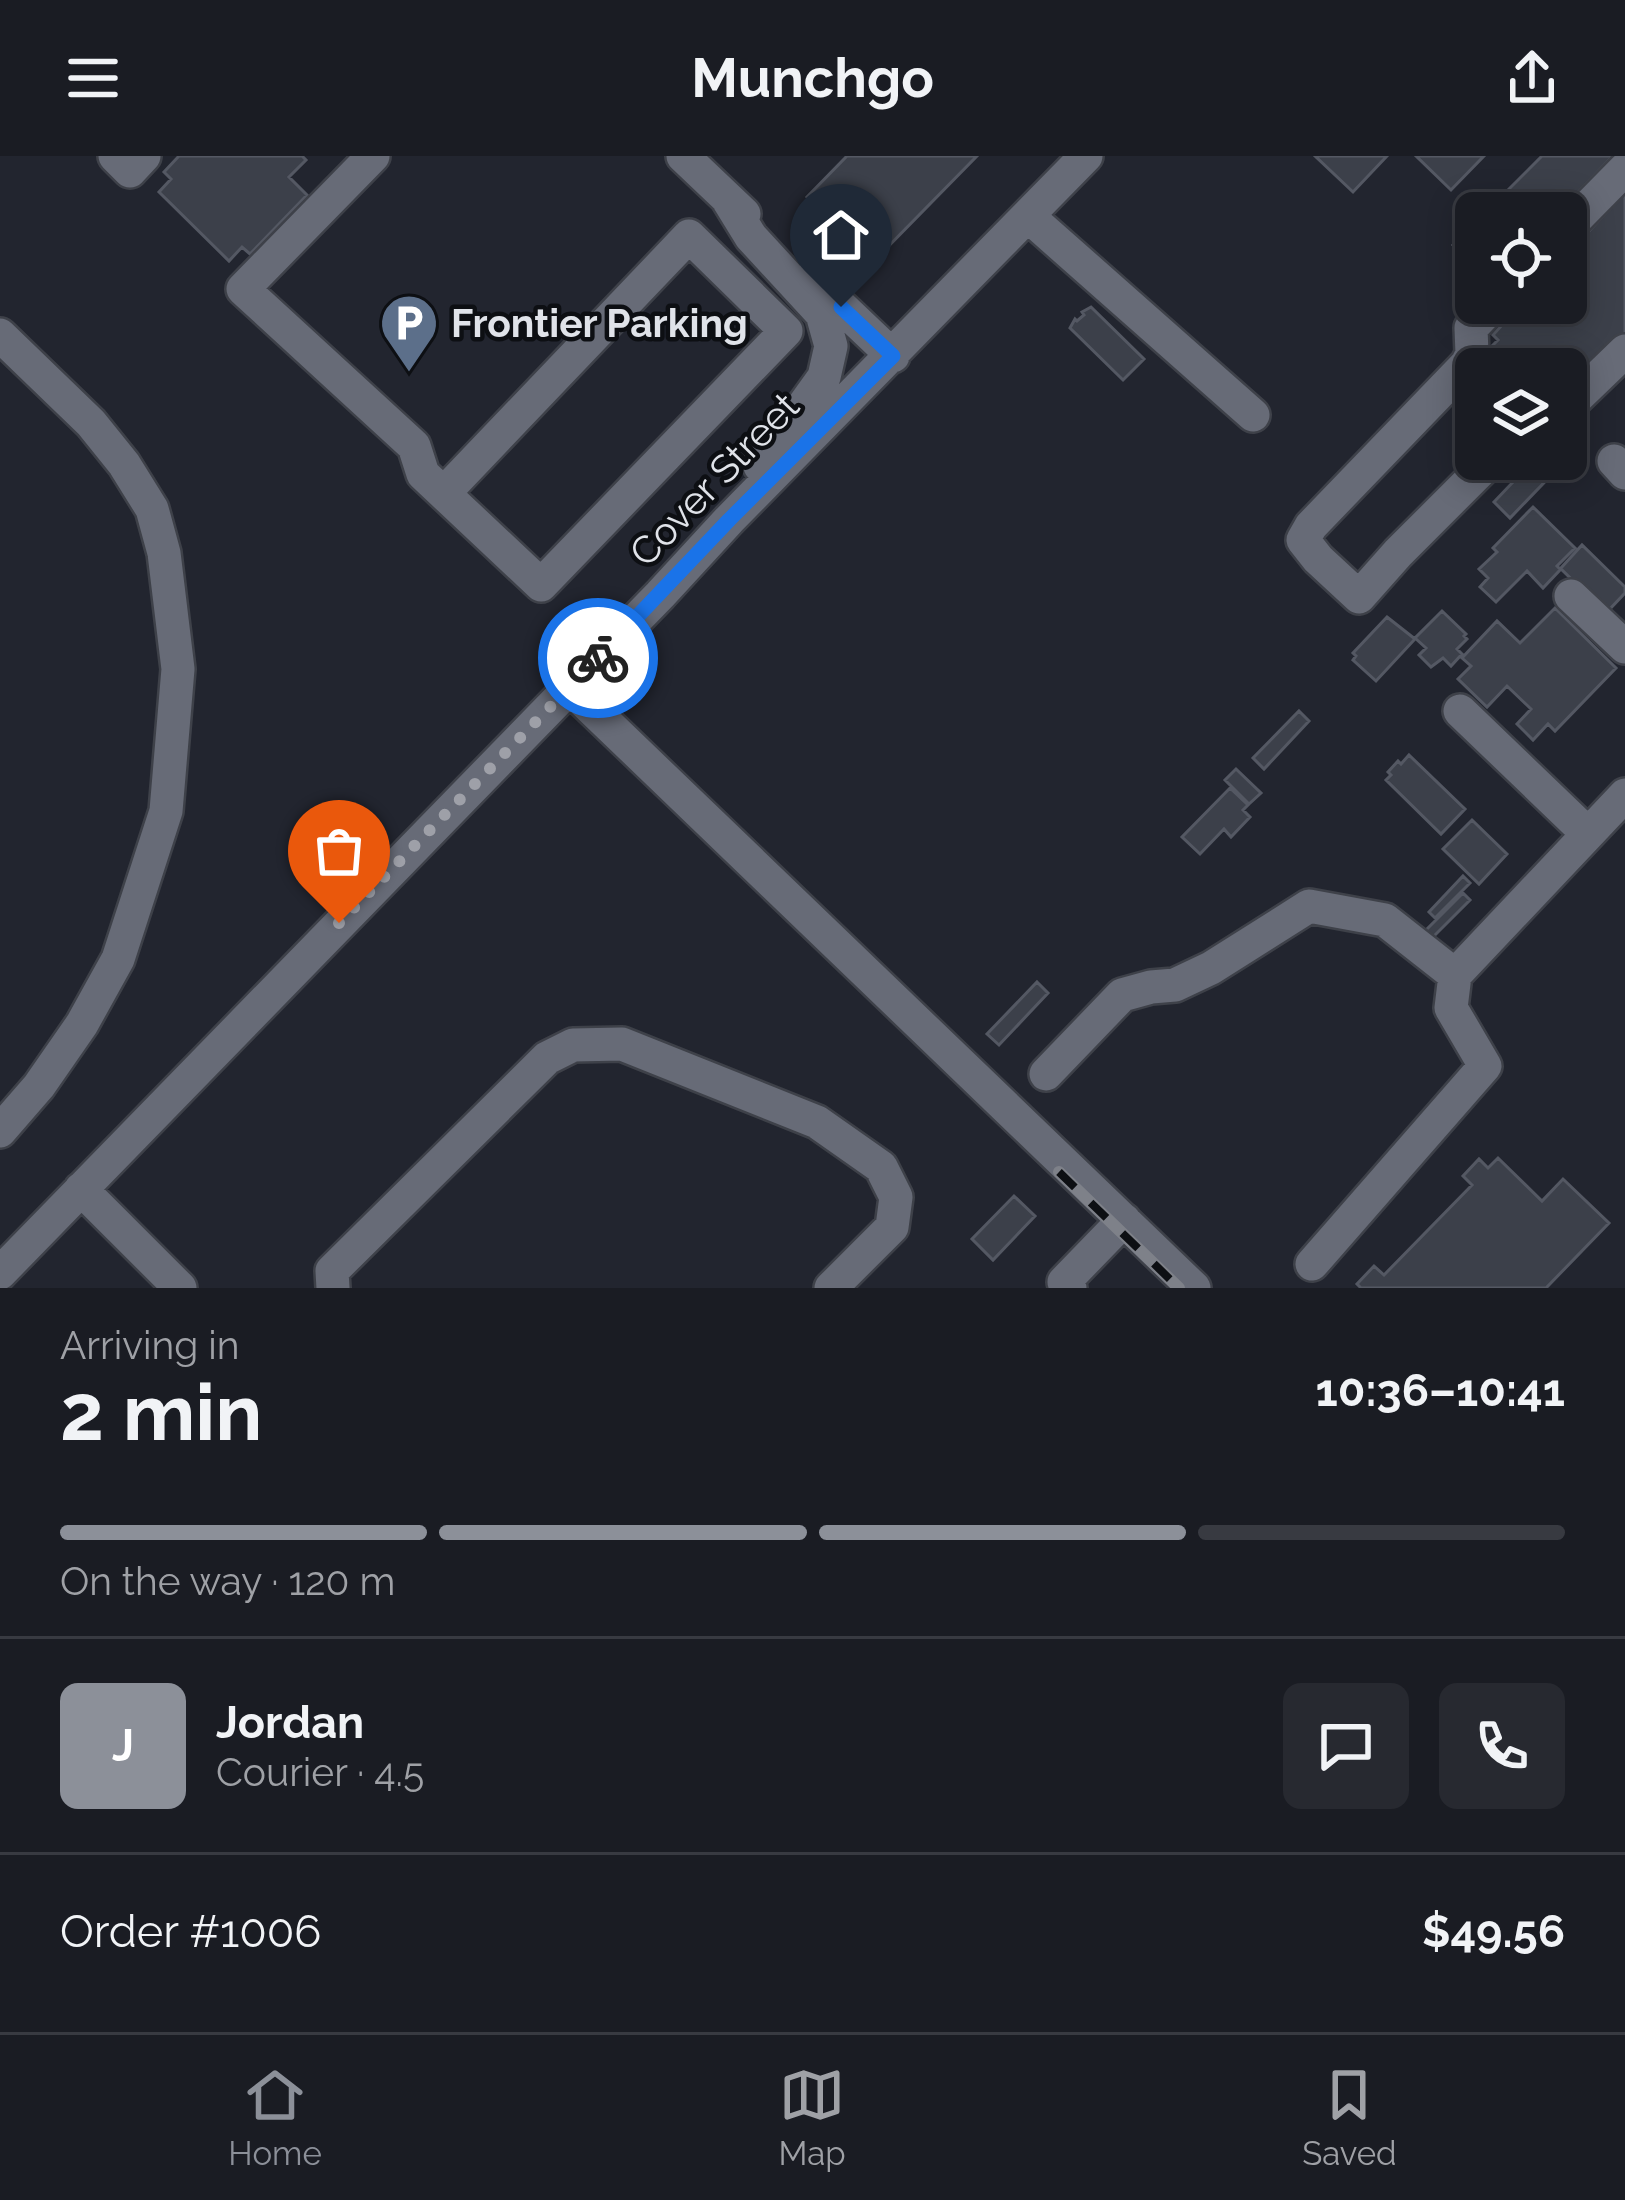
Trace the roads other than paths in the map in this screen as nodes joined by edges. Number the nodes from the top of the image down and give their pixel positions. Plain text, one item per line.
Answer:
1 (115, 156) edge
2 (144, 156) edge
3 (373, 156) edge
4 (683, 156) edge
5 (1086, 156) edge
6 (1625, 169) edge
7 (728, 198) junction
8 (1587, 208) edge
9 (1028, 216) junction
10 (0, 335) edge
11 (1625, 351) edge
12 (893, 356) junction
13 (1455, 376) edge
14 (1587, 388) edge
15 (1253, 416) dead end
16 (1471, 480) edge
17 (444, 494) junction
18 (729, 520) junction
19 (1571, 596) dead end
20 (1625, 647) edge
21 (569, 687) junction
22 (1460, 711) dead end
23 (1625, 795) edge
24 (1588, 834) junction
25 (1455, 975) junction
26 (1046, 1074) dead end
27 (0, 1131) edge
28 (81, 1189) junction
29 (1124, 1220) junction
30 (1312, 1264) dead end
31 (0, 1274) edge
32 (180, 1288) edge
33 (333, 1288) edge
34 (831, 1288) edge
35 (1070, 1288) edge
36 (1193, 1288) edge

1 - 2 street
3 - 17 street
4 - 7 street
5 - 9 street, Cover Street
6 - 8 street
7 - 12 street
7 - 18 street
9 - 12 street, Cover Street
9 - 15 street
10 - 27 street
11 - 14 street
12 - 18 street, Cover Street
13 - 16 street
17 - 17 street
18 - 21 street, Cover Street
19 - 20 street
21 - 28 street, Cover Street
21 - 29 street
22 - 24 street
23 - 24 street
24 - 25 street
25 - 26 street
25 - 30 street
28 - 31 street, Cover Street
28 - 32 street
29 - 35 street
29 - 36 street
33 - 34 street

